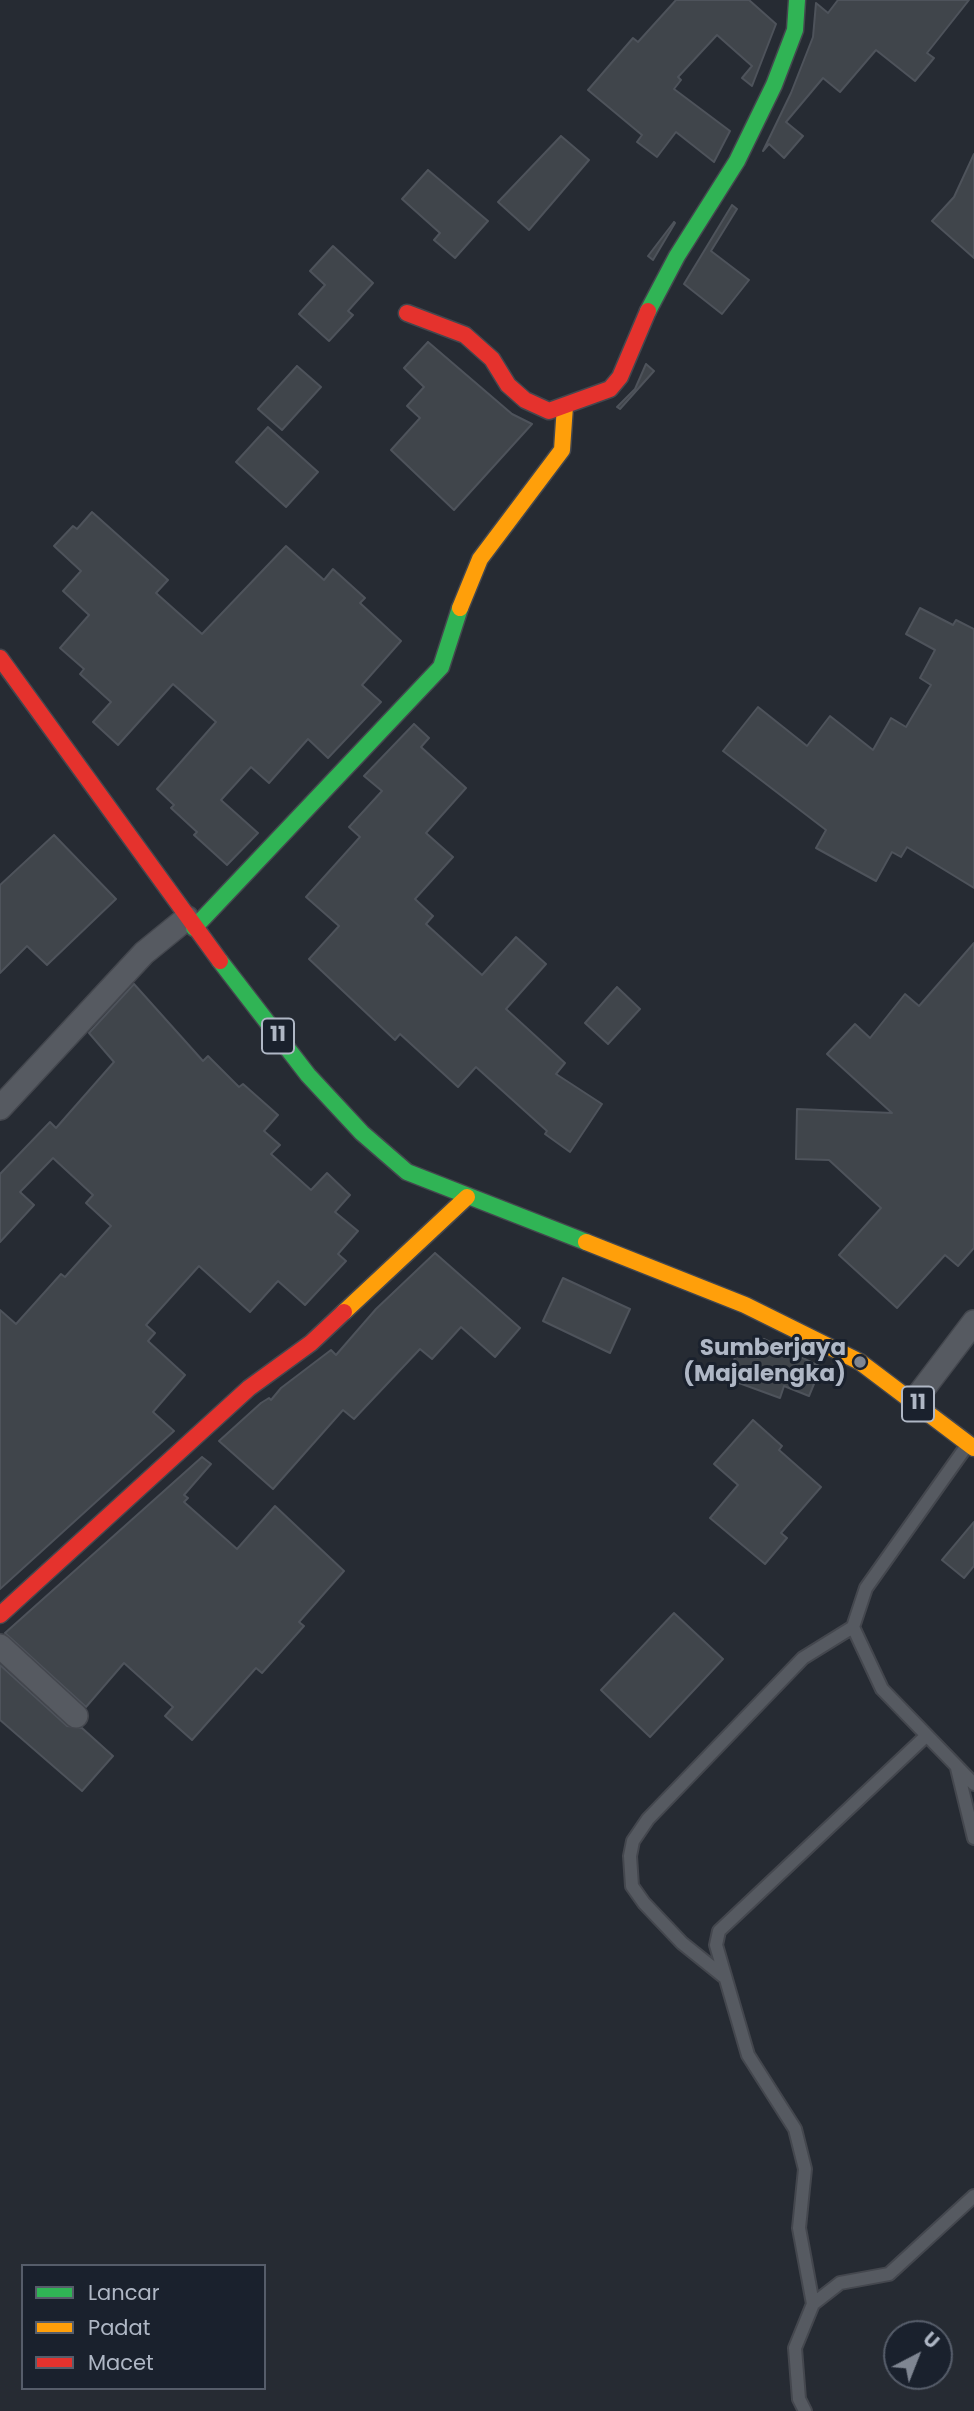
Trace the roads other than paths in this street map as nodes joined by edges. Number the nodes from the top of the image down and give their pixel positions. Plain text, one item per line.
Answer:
1 (797, 0) edge
2 (407, 313) dead end
3 (565, 406) junction
4 (0, 658) edge
5 (191, 923) junction
6 (0, 1108) edge
7 (467, 1197) junction
8 (974, 1322) edge
9 (914, 1401) junction
10 (971, 1446) edge
11 (0, 1615) edge
12 (853, 1627) junction
13 (0, 1646) edge
14 (76, 1716) dead end
15 (926, 1736) junction
16 (957, 1768) junction
17 (974, 1784) edge
18 (974, 1838) edge
19 (723, 1977) junction
20 (974, 2196) edge
21 (813, 2304) junction
22 (805, 2411) edge

1 - 3 main road
2 - 3 main road
3 - 5 main road
4 - 5 main road, 11
5 - 6 street
5 - 7 main road, 11
7 - 9 main road, 11
7 - 11 main road
8 - 9 street
9 - 10 main road, 11
10 - 12 lane
12 - 15 lane
12 - 19 lane
13 - 14 street
15 - 16 lane
15 - 19 lane
16 - 17 lane
16 - 18 lane
19 - 21 lane
20 - 21 lane
21 - 22 lane

